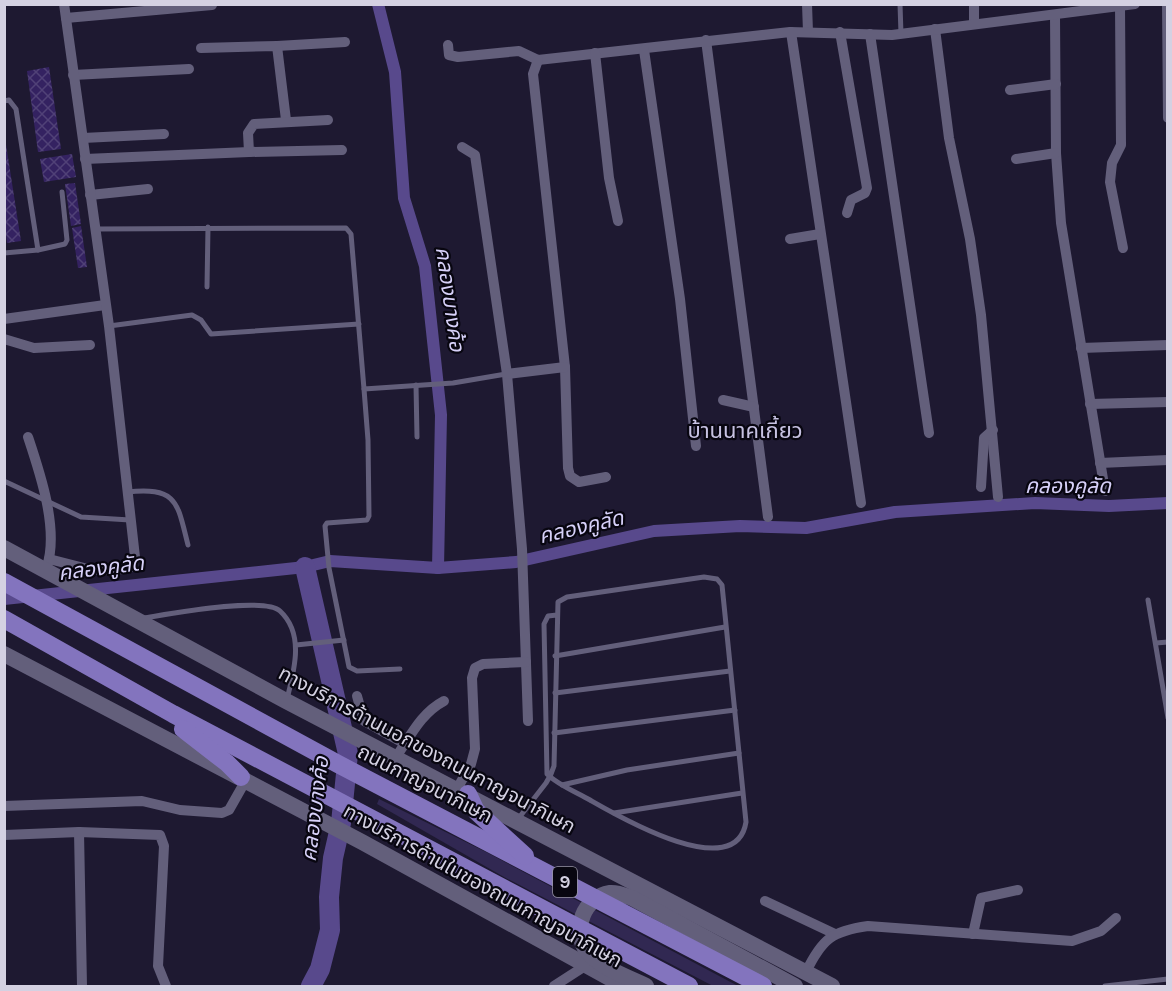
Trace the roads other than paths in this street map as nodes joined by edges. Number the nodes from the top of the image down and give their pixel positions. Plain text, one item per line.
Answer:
1 (64, 4) edge
2 (807, 4) edge
3 (900, 4) edge
4 (974, 4) edge
5 (1135, 4) edge
6 (1167, 4) edge
7 (212, 5) edge
8 (1120, 6) junction
9 (1055, 16) junction
10 (66, 18) junction
11 (974, 23) junction
12 (935, 29) junction
13 (791, 32) junction
14 (808, 32) junction
15 (840, 32) junction
16 (870, 34) junction
17 (901, 34) junction
18 (706, 40) junction
19 (345, 42) dead end
20 (448, 45) dead end
21 (277, 46) junction
22 (201, 48) dead end
23 (644, 50) junction
24 (595, 53) junction
25 (538, 60) junction
26 (189, 69) dead end
27 (73, 75) junction
28 (1056, 84) junction
29 (1010, 90) dead end
30 (4, 101) edge
31 (1167, 118) edge
32 (286, 120) junction
33 (328, 120) dead end
34 (164, 134) dead end
35 (83, 138) junction
36 (462, 147) dead end
37 (342, 150) dead end
38 (249, 152) junction
39 (1056, 153) junction
40 (85, 159) junction
41 (1016, 159) dead end
42 (148, 189) dead end
43 (62, 192) dead end
44 (90, 195) junction
45 (847, 213) dead end
46 (618, 221) dead end
47 (208, 227) junction
48 (94, 229) junction
49 (820, 234) junction
50 (790, 239) dead end
51 (1123, 248) dead end
52 (38, 250) junction
53 (4, 253) edge
54 (207, 287) dead end
55 (105, 305) junction
56 (4, 319) edge
57 (359, 324) junction
58 (109, 326) junction
59 (4, 339) edge
60 (90, 345) dead end
61 (1167, 345) edge
62 (1081, 348) junction
63 (565, 367) junction
64 (507, 374) junction
65 (416, 385) junction
66 (364, 389) junction
67 (723, 400) dead end
68 (1167, 402) edge
69 (1090, 404) junction
70 (754, 408) junction
71 (993, 430) junction
72 (929, 433) dead end
73 (28, 437) dead end
74 (417, 437) dead end
75 (696, 446) dead end
76 (1167, 460) edge
77 (1100, 463) junction
78 (606, 477) dead end
79 (4, 481) edge
80 (981, 487) dead end
81 (1105, 491) dead end
82 (127, 492) junction
83 (998, 497) dead end
84 (47, 501) junction
85 (861, 503) dead end
86 (768, 517) dead end
87 (130, 520) junction
88 (188, 545) dead end
89 (4, 549) edge
90 (50, 569) junction
91 (4, 582) edge
92 (1148, 600) dead end
93 (557, 615) junction
94 (5, 620) edge
95 (137, 620) junction
96 (726, 627) junction
97 (342, 640) junction
98 (1167, 642) edge
99 (1156, 644) junction
100 (296, 645) junction
101 (4, 654) edge
102 (555, 656) junction
103 (526, 662) junction
104 (400, 669) dead end
105 (730, 671) junction
106 (555, 693) junction
107 (357, 696) dead end
108 (286, 701) junction
109 (444, 701) dead end
110 (735, 711) junction
111 (173, 714) junction
112 (1167, 718) edge
113 (528, 721) dead end
114 (554, 733) junction
115 (400, 751) junction
116 (739, 753) junction
117 (549, 777) junction
118 (244, 779) junction
119 (562, 785) junction
120 (462, 791) junction
121 (742, 793) junction
122 (4, 806) edge
123 (613, 813) junction
124 (517, 821) junction
125 (79, 832) junction
126 (4, 835) edge
127 (531, 864) junction
128 (1018, 890) dead end
129 (765, 902) dead end
130 (1116, 918) dead end
131 (835, 934) junction
132 (973, 934) junction
133 (585, 966) junction
134 (806, 972) junction
135 (1167, 979) edge
136 (82, 987) edge
137 (166, 987) edge
138 (554, 987) edge
139 (624, 987) edge
140 (646, 987) edge
141 (689, 987) edge
142 (763, 987) edge
143 (795, 987) edge
144 (832, 987) edge
145 (1105, 987) edge

1 - 10 street
2 - 14 street
3 - 17 lane
4 - 11 street
5 - 8 street
6 - 31 street
7 - 10 street
8 - 9 street
8 - 51 street
9 - 11 street
9 - 28 street
10 - 27 street
11 - 12 street
12 - 17 street
12 - 71 street
13 - 14 street
13 - 18 street
13 - 49 street
14 - 15 street
15 - 16 street
15 - 45 street
16 - 17 street
16 - 72 street
18 - 23 street
18 - 70 street
19 - 21 street
20 - 25 street
21 - 22 street
21 - 32 street
23 - 24 street
23 - 75 street
24 - 25 street
24 - 46 street
25 - 63 street
26 - 27 street
27 - 35 street
28 - 29 street
28 - 39 street
30 - 52 lane
32 - 33 street
32 - 38 street
34 - 35 street
35 - 40 street
36 - 64 street
37 - 38 street
38 - 40 street
39 - 41 street
39 - 62 street
40 - 44 street
42 - 44 street
43 - 52 lane
44 - 48 street
47 - 48 lane
47 - 54 lane
47 - 57 lane
48 - 55 street
49 - 50 street
49 - 85 street
52 - 53 lane
55 - 56 street
55 - 58 street
57 - 58 lane
57 - 66 lane
58 - 82 street
59 - 60 street
61 - 62 street
62 - 69 street
63 - 64 street
63 - 78 street
64 - 65 lane
64 - 103 street
65 - 66 lane
65 - 74 lane
66 - 97 lane
67 - 70 street
68 - 69 street
69 - 77 street
70 - 86 street
71 - 80 street
71 - 83 street
73 - 84 street
76 - 77 street
77 - 81 street
79 - 84 lane
82 - 87 street
82 - 88 lane
84 - 87 lane
84 - 90 street
87 - 90 street
89 - 90 main road, ทางบริการด้านนอกของถนนกาญจนาภิเษก
90 - 95 main road, ทางบริการด้านนอกของถนนกาญจนาภิเษก
91 - 127 highway, ถนนกาญจนาภิเษก / 9
92 - 99 lane
93 - 96 lane
93 - 102 lane
93 - 117 lane
94 - 111 highway, 9
95 - 100 lane
95 - 108 main road, ทางบริการด้านนอกของถนนกาญจนาภิเษก
96 - 102 lane
96 - 105 lane
97 - 100 lane
97 - 104 lane
98 - 99 lane
99 - 112 lane
100 - 108 lane
101 - 118 main road, ทางบริการด้านในของถนนกาญจนาภิเษก
102 - 106 lane
103 - 113 street
103 - 120 street
105 - 106 lane
105 - 110 lane
106 - 114 lane
107 - 115 street
108 - 115 main road, ทางบริการด้านนอกของถนนกาญจนาภิเษก
109 - 115 street
110 - 114 lane
110 - 116 lane
111 - 118 highway
111 - 141 highway, 9
114 - 117 lane
115 - 120 main road, ทางบริการด้านนอกของถนนกาญจนาภิเษก
116 - 119 lane
116 - 121 lane
117 - 119 lane
117 - 124 lane
118 - 122 street
118 - 133 main road, ทางบริการด้านในของถนนกาญจนาภิเษก
119 - 123 lane
120 - 124 main road, ทางบริการด้านนอกของถนนกาญจนาภิเษก
120 - 127 highway
121 - 123 lane
121 - 123 lane
124 - 134 main road, ทางบริการด้านนอกของถนนกาญจนาภิเษก
125 - 126 street
125 - 136 street
125 - 137 street
127 - 142 highway, ถนนกาญจนาภิเษก / 9
128 - 132 street
129 - 131 street
130 - 132 street
131 - 132 street
131 - 134 street
133 - 138 street
133 - 139 main road, ทางบริการด้านในของถนนกาญจนาภิเษก
134 - 144 main road, ทางบริการด้านนอกของถนนกาญจนาภิเษก
135 - 145 lane
140 - 143 main road

